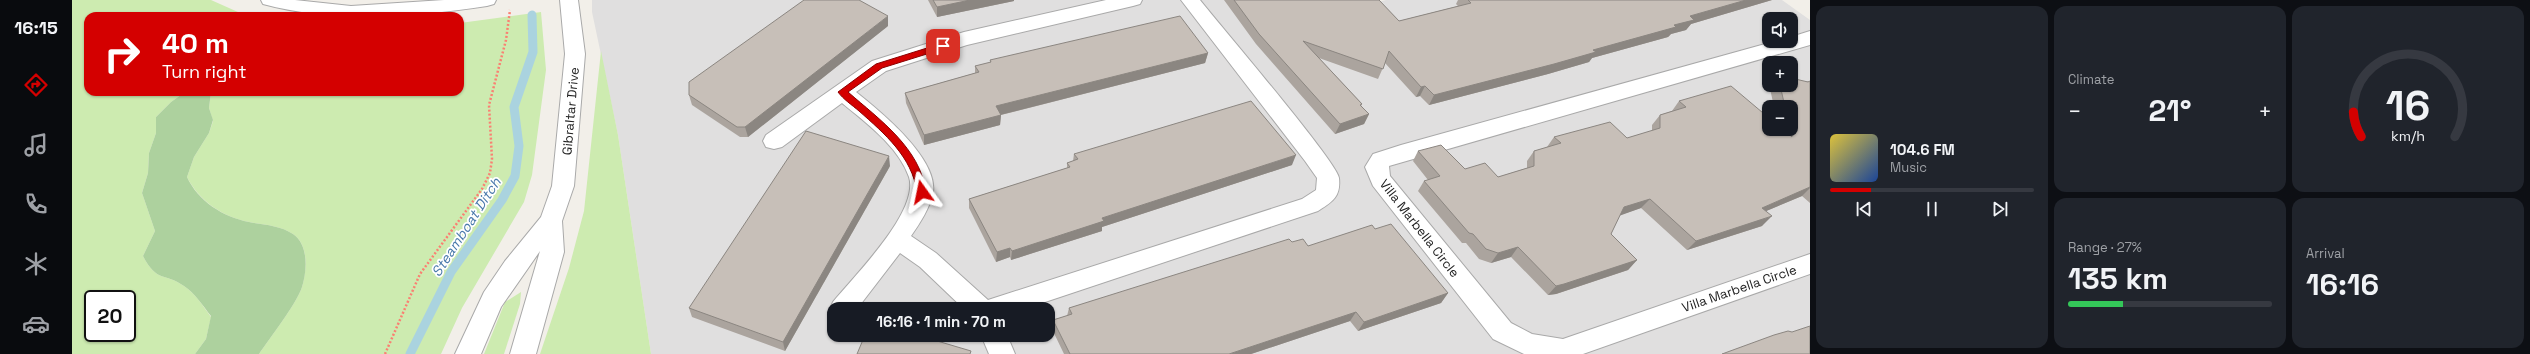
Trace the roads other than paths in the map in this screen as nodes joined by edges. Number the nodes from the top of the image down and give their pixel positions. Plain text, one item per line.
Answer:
1 (270, 0) edge
2 (487, 0) edge
3 (569, 0) edge
4 (1133, 0) edge
5 (1190, 0) edge
6 (446, 3) edge
7 (1810, 38) edge
8 (842, 92) junction
9 (774, 141) dead end
10 (551, 221) junction
11 (897, 239) junction
12 (1810, 264) edge
13 (848, 302) edge
14 (973, 302) edge
15 (1013, 302) edge
16 (997, 342) edge
17 (468, 354) edge
18 (523, 354) edge
19 (1002, 354) edge

1 - 6 street
2 - 6 street
3 - 10 street, Gibraltar Drive
4 - 8 street
5 - 15 street
7 - 12 street, Villa Marbella Circle
8 - 9 street
8 - 11 street
10 - 17 street, Gibraltar Drive
10 - 18 street, Gibraltar Drive
11 - 13 street
11 - 14 street
16 - 19 street

